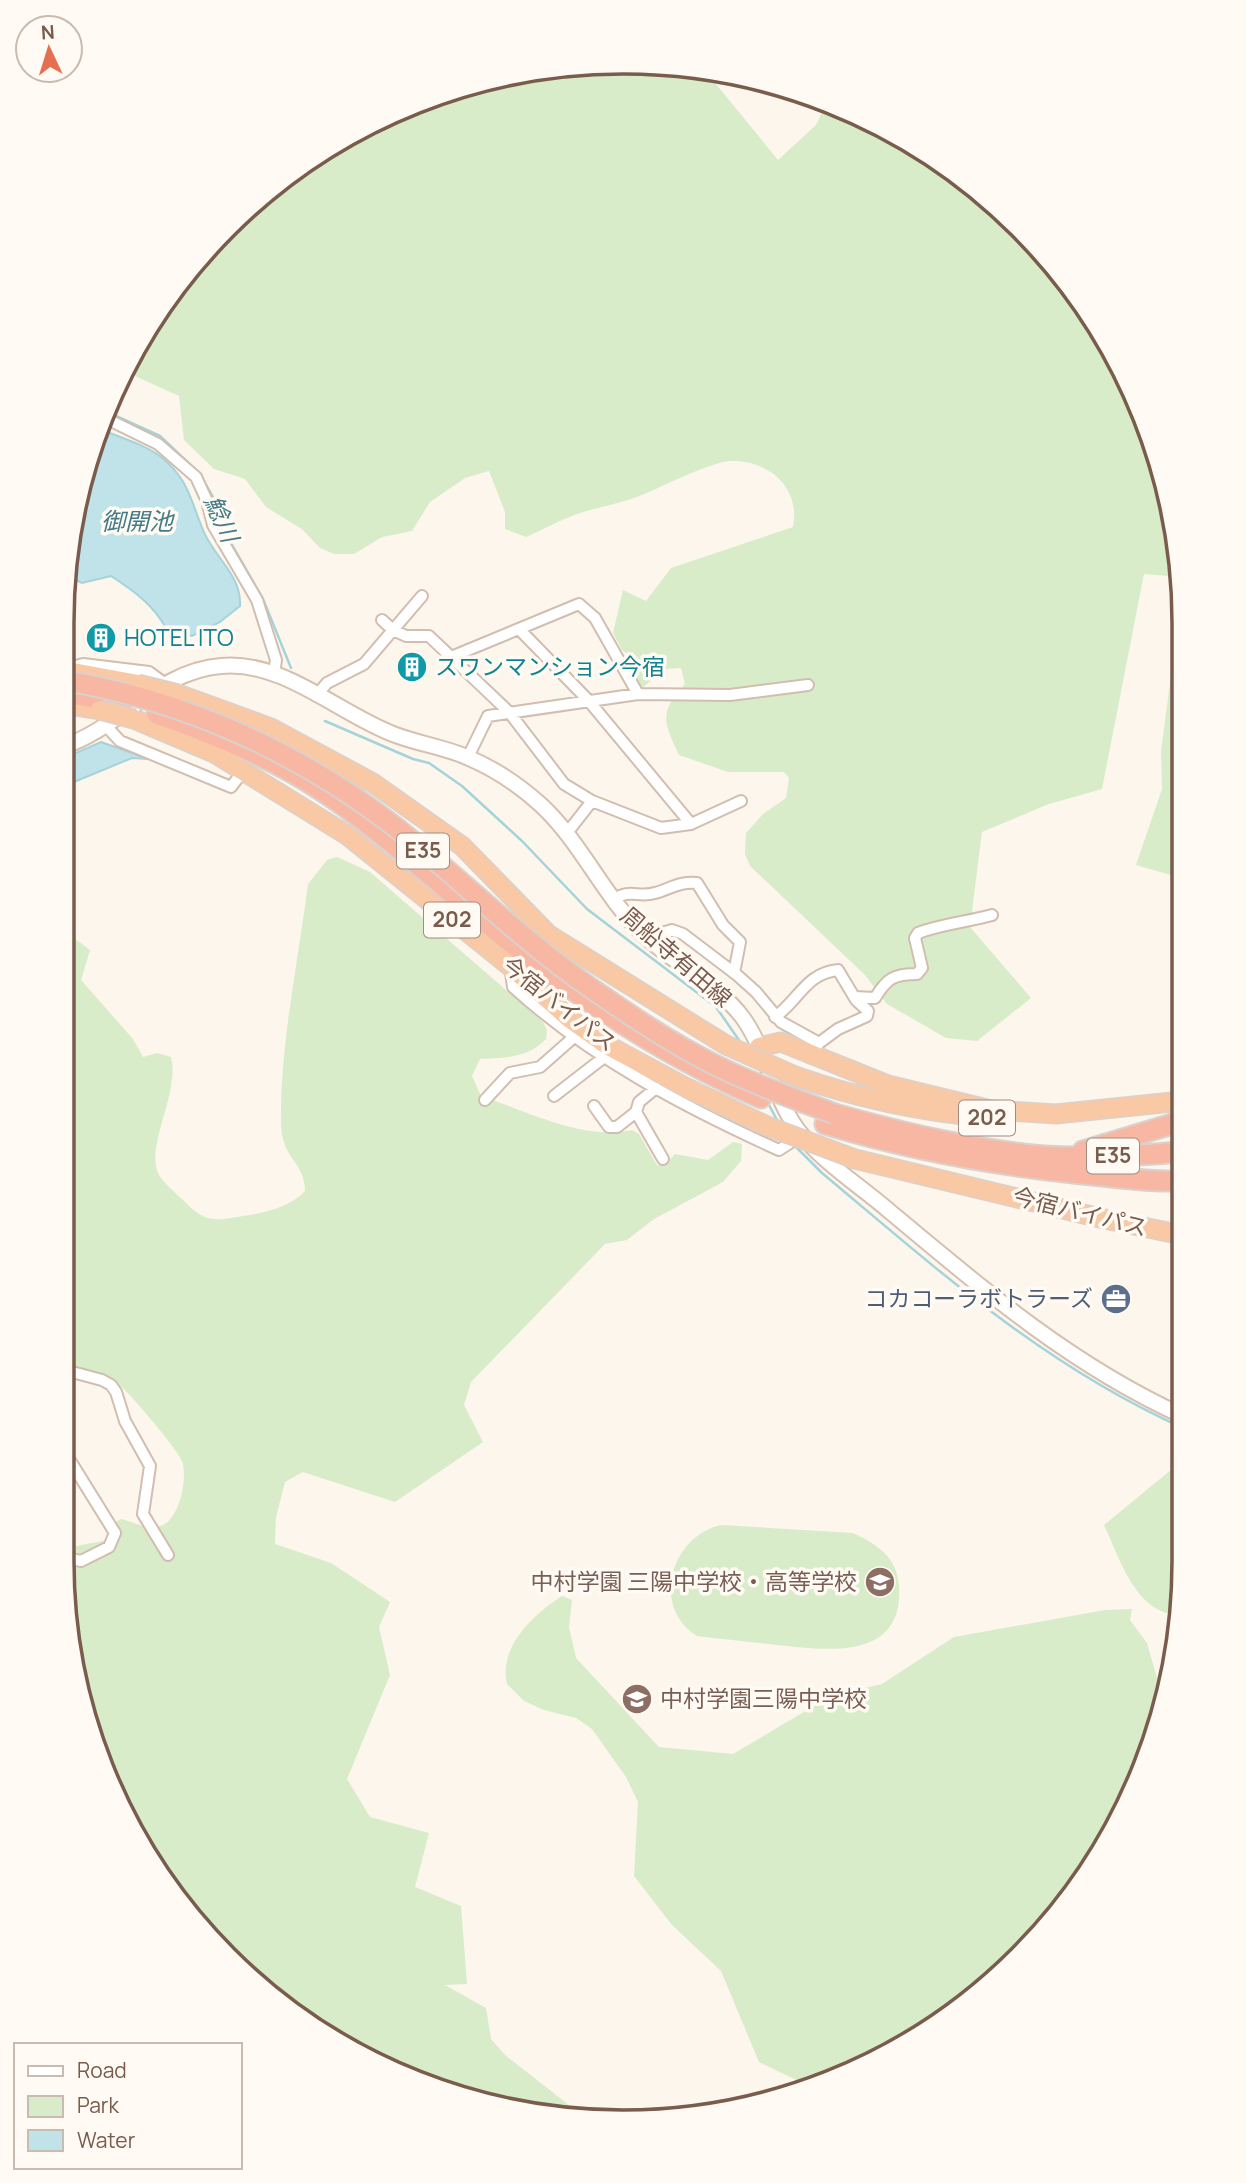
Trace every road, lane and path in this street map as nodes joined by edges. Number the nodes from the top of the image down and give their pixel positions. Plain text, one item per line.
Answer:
1 (112, 421) edge
2 (422, 596) dead end
3 (382, 620) dead end
4 (519, 629) junction
5 (393, 630) junction
6 (450, 657) junction
7 (74, 667) edge
8 (74, 672) edge
9 (274, 674) junction
10 (74, 682) edge
11 (163, 683) junction
12 (808, 685) dead end
13 (638, 694) junction
14 (74, 695) edge
15 (316, 696) junction
16 (588, 700) junction
17 (74, 708) edge
18 (509, 712) junction
19 (104, 719) junction
20 (74, 739) edge
21 (468, 757) junction
22 (244, 770) junction
23 (592, 801) junction
24 (741, 801) dead end
25 (691, 824) junction
26 (567, 833) junction
27 (612, 900) junction
28 (992, 915) dead end
29 (653, 942) junction
30 (516, 971) junction
31 (734, 973) junction
32 (854, 997) junction
33 (775, 1017) junction
34 (575, 1037) junction
35 (759, 1047) junction
36 (815, 1049) junction
37 (603, 1058) junction
38 (656, 1088) junction
39 (554, 1096) dead end
40 (485, 1100) dead end
41 (1172, 1103) edge
42 (1172, 1104) edge
43 (594, 1106) dead end
44 (636, 1112) junction
45 (1172, 1124) edge
46 (878, 1126) junction
47 (962, 1134) dead end
48 (801, 1135) junction
49 (1125, 1136) junction
50 (1098, 1139) dead end
51 (1172, 1152) edge
52 (663, 1159) dead end
53 (1048, 1163) junction
54 (1172, 1181) edge
55 (1172, 1233) edge
56 (74, 1372) edge
57 (1172, 1410) edge
58 (74, 1467) edge
59 (167, 1555) dead end
60 (74, 1560) edge

1 - 9 street
2 - 5 street
3 - 5 street
4 - 6 street
4 - 13 street
4 - 16 street
5 - 6 street
5 - 15 street
6 - 18 street
7 - 11 street
8 - 42 highway, 202, bridge
9 - 11 main road, 周船寺有田線
9 - 15 main road, 周船寺有田線
10 - 46 highway, E35, bridge
11 - 19 main road, 周船寺有田線
12 - 13 street
13 - 16 street
14 - 53 highway, E35
15 - 21 main road, 周船寺有田線
16 - 18 street
16 - 25 street
17 - 19 highway, 今宿バイパス / 202
18 - 21 street
18 - 23 street
19 - 20 main road, 周船寺有田線
19 - 22 highway, 今宿バイパス / 202, bridge
19 - 22 street
21 - 26 main road, 周船寺有田線
22 - 30 highway, 今宿バイパス / 202
23 - 25 street
23 - 26 street
24 - 25 street
26 - 27 main road, 周船寺有田線
27 - 29 main road, 周船寺有田線
27 - 31 street
28 - 32 street
29 - 31 street
29 - 35 main road, 周船寺有田線
30 - 34 street
30 - 55 highway, 今宿バイパス / 202, bridge
31 - 33 street
32 - 33 street
32 - 36 street
33 - 36 street
34 - 37 street
34 - 40 street
35 - 36 highway
35 - 48 main road, 周船寺有田線
36 - 41 highway
37 - 38 street
37 - 39 street
38 - 44 street
38 - 48 street
43 - 44 street
44 - 52 street
45 - 49 highway
46 - 47 highway
46 - 53 highway, E35
48 - 57 main road, 周船寺有田線
49 - 50 highway
49 - 53 highway
51 - 53 highway, E35
53 - 54 highway, E35
56 - 59 street
58 - 60 street

